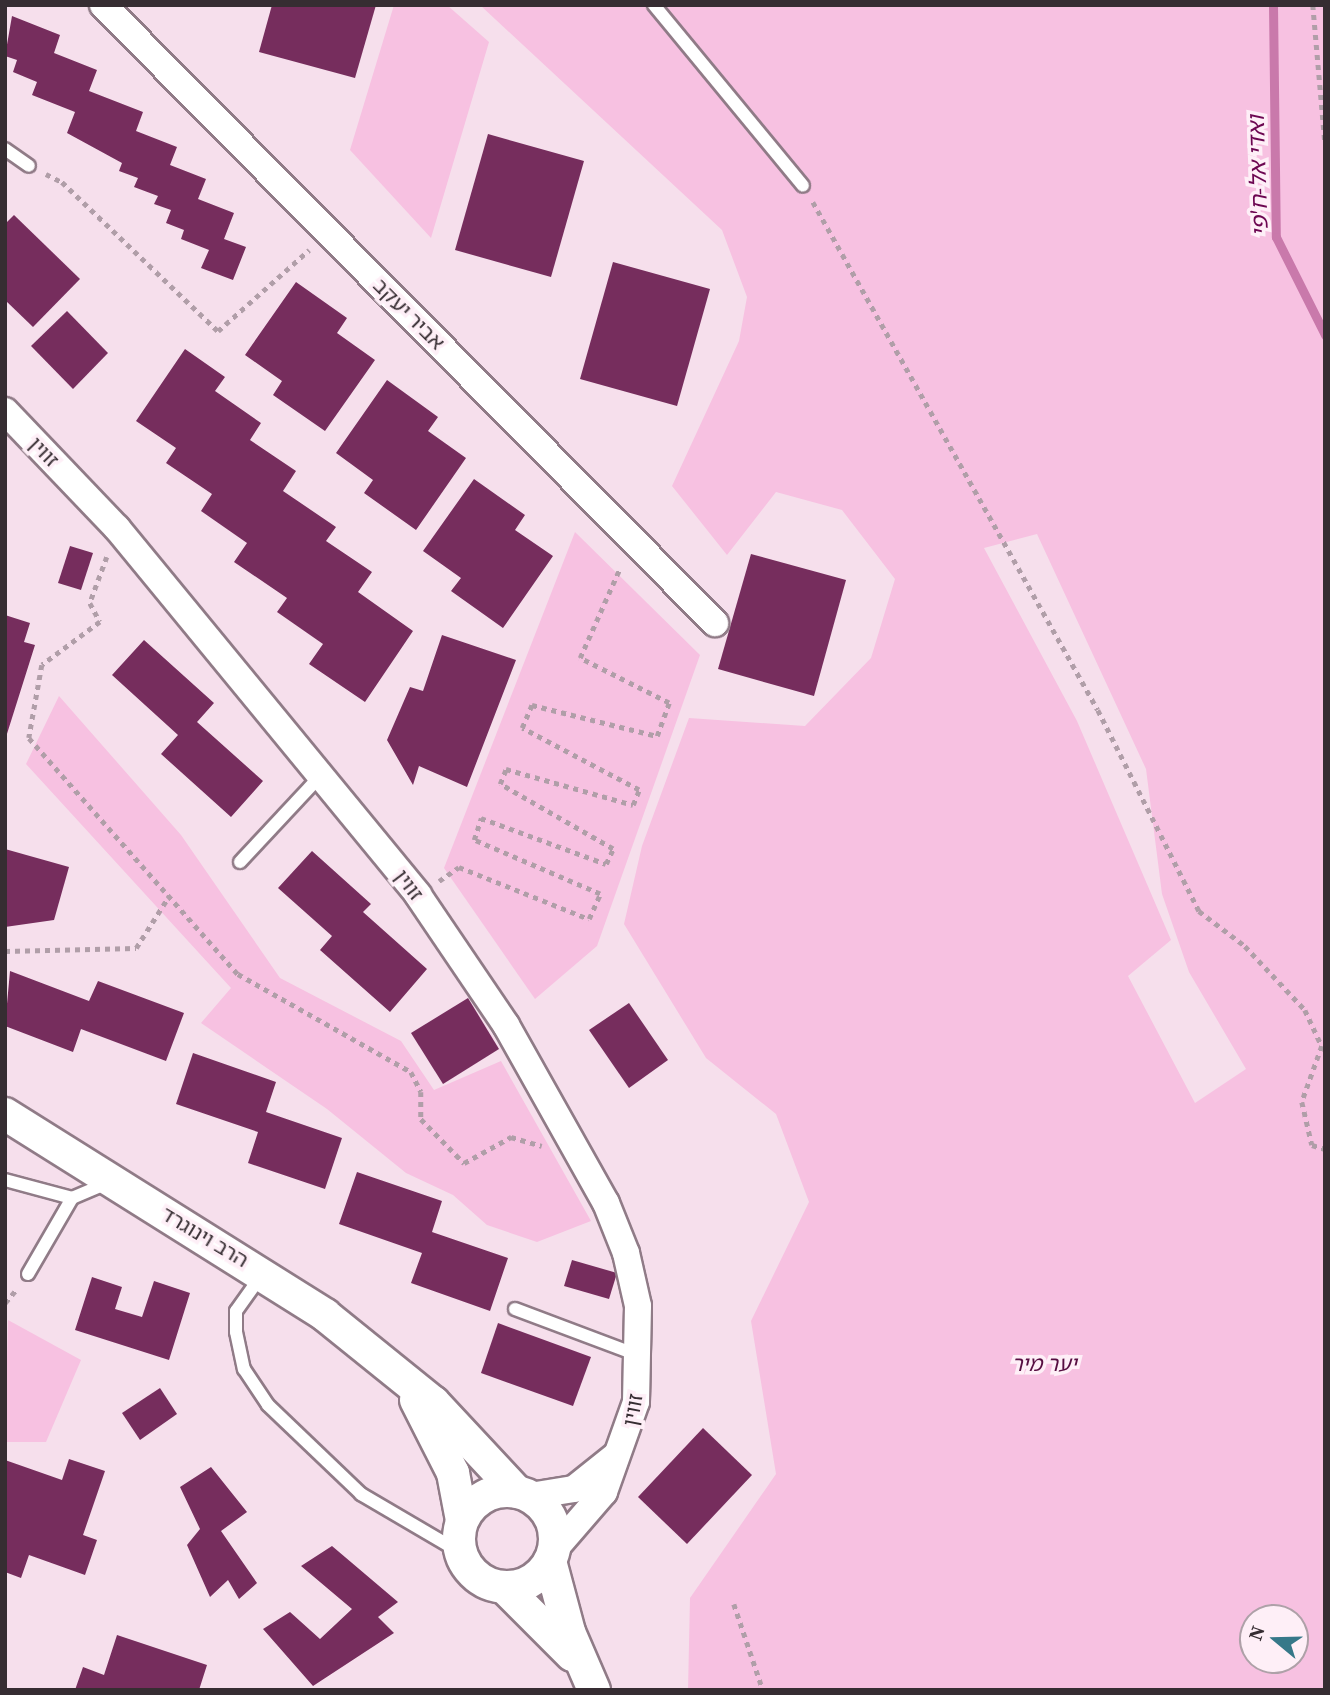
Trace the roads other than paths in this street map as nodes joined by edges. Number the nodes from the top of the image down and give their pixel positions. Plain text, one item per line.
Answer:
1 (103, 5) edge
2 (654, 5) edge
3 (5, 149) edge
4 (29, 166) road end
5 (803, 186) road end
6 (5, 411) edge
7 (715, 623) dead end
8 (322, 775) junction
9 (240, 862) dead end
10 (5, 1114) edge
11 (5, 1180) edge
12 (111, 1181) junction
13 (72, 1198) junction
14 (263, 1273) junction
15 (28, 1274) dead end
16 (515, 1309) dead end
17 (641, 1356) junction
18 (397, 1373) junction
19 (625, 1444) junction
20 (524, 1494) junction
21 (462, 1520) junction
22 (460, 1552) junction
23 (552, 1556) junction
24 (504, 1587) junction
25 (587, 1677) edge

1 - 7 street, אביר יעקב
2 - 5 lane
3 - 4 lane
6 - 8 street, זווין
8 - 9 lane
8 - 17 street, זווין
10 - 12 street, הרב וינוגרד
11 - 13 lane
12 - 13 lane
12 - 14 street, הרב וינוגרד
13 - 15 lane
14 - 18 street, הרב וינוגרד
14 - 22 lane
16 - 17 lane
17 - 19 street, זווין
18 - 20 street, הרב וינוגרד
18 - 21 street, הרב וינוגרד
19 - 20 street
19 - 23 street, זווין
20 - 21 street
20 - 23 street
21 - 22 street
22 - 24 street
23 - 24 street
23 - 25 street
24 - 25 street

